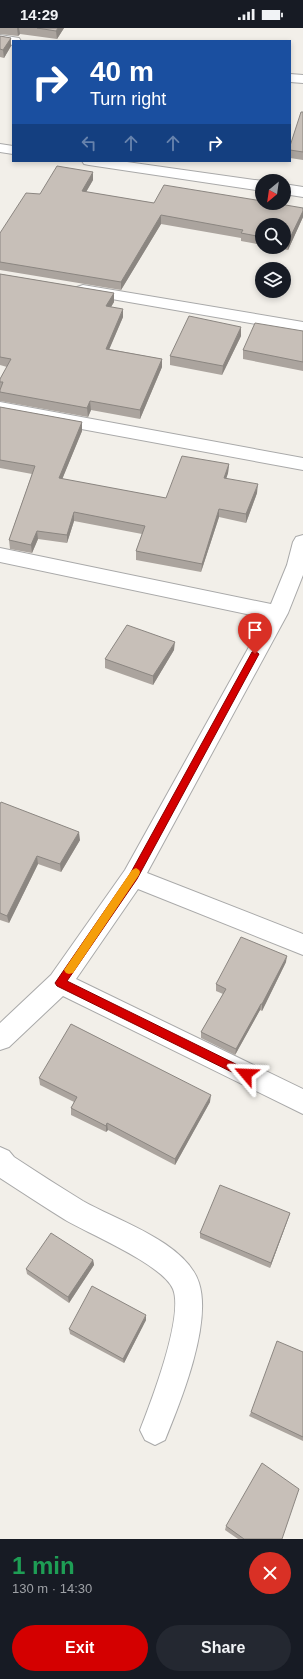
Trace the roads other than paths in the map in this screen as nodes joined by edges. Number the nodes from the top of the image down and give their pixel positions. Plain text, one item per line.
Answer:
1 (0, 39) edge
2 (12, 41) edge
3 (291, 78) edge
4 (303, 79) edge
5 (0, 148) edge
6 (12, 150) edge
7 (97, 162) edge
8 (255, 185) edge
9 (291, 190) edge
10 (303, 192) edge
11 (70, 288) edge
12 (303, 327) edge
13 (0, 408) edge
14 (303, 464) edge
15 (303, 542) edge
16 (0, 555) edge
17 (278, 613) junction
18 (133, 877) junction
19 (303, 945) edge
20 (60, 983) junction
21 (0, 1039) edge
22 (303, 1102) edge
23 (0, 1160) edge
24 (155, 1430) dead end

1 - 2 street
3 - 4 street
5 - 6 street
7 - 8 street
9 - 10 street
11 - 12 street
13 - 14 street
15 - 17 street
16 - 17 street
17 - 18 street
18 - 19 street
18 - 20 street
20 - 21 street
20 - 22 street
23 - 24 street

